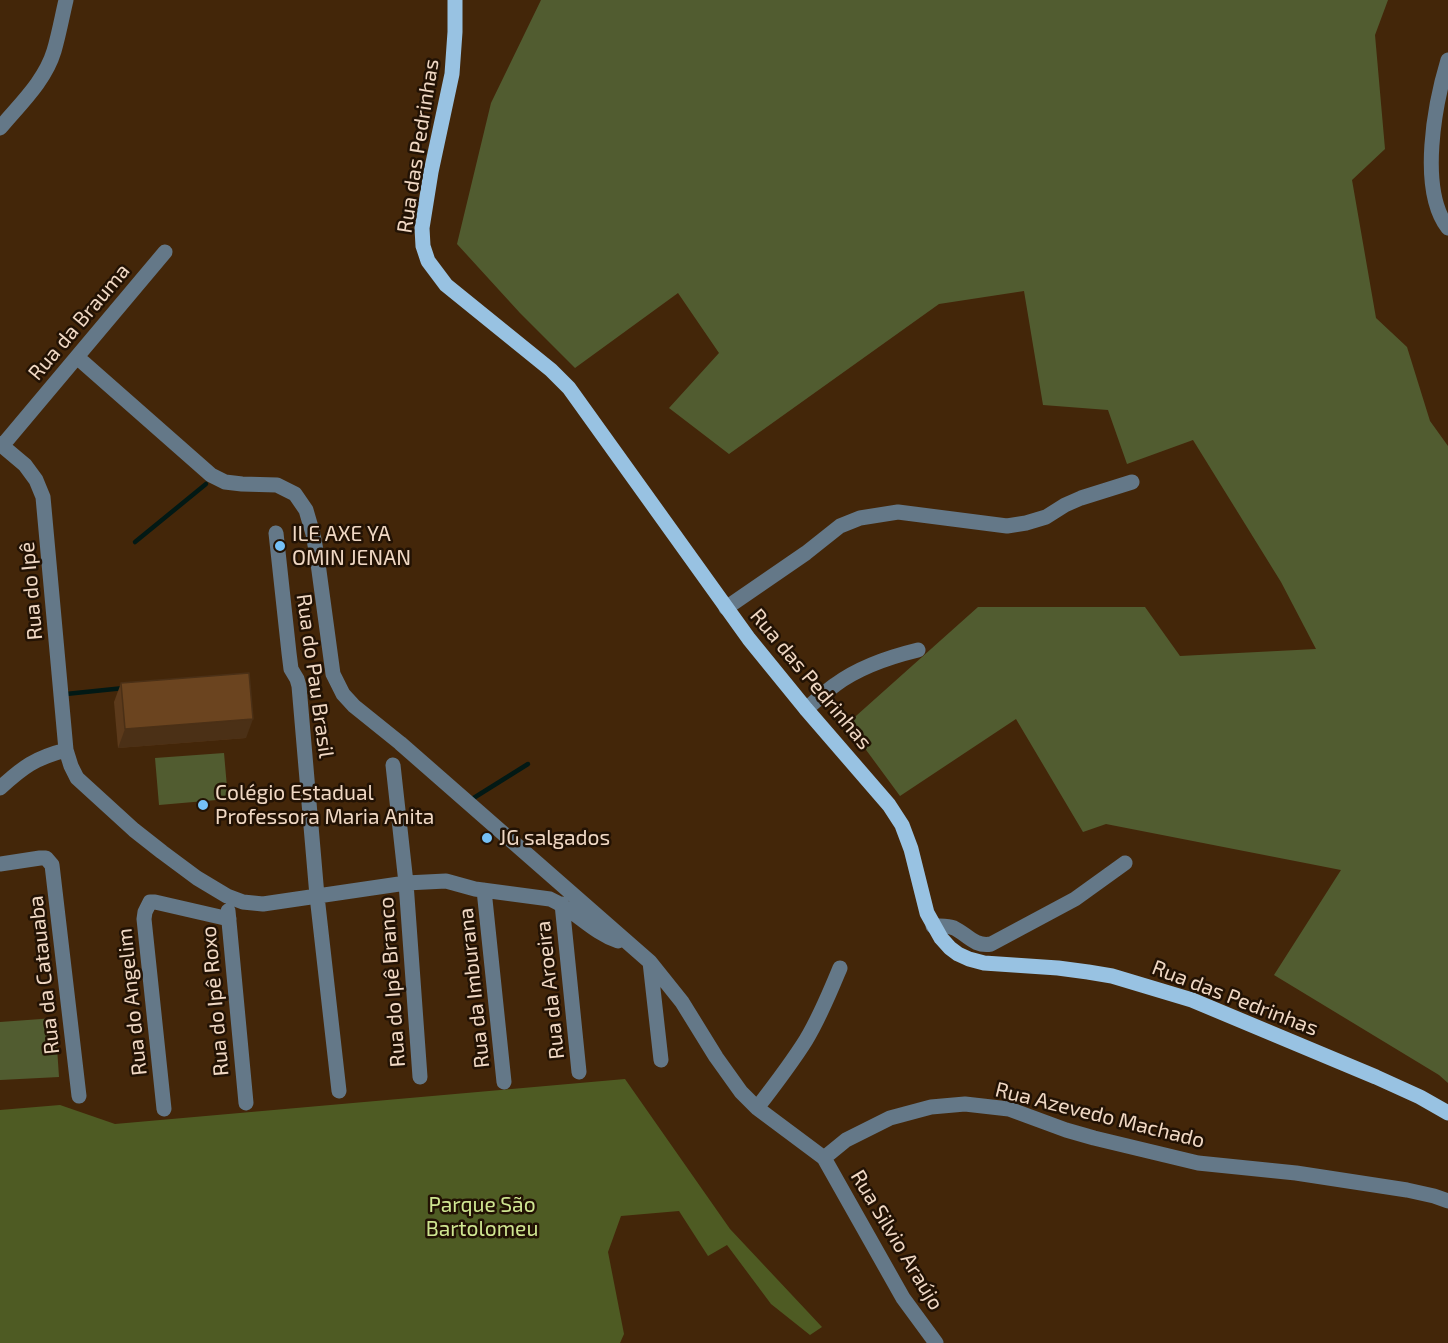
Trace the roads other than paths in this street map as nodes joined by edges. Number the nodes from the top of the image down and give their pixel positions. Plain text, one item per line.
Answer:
1 (66, 0) edge
2 (455, 0) edge
3 (1448, 60) edge
4 (0, 128) edge
5 (1441, 186) edge
6 (1448, 228) edge
7 (165, 252) dead end
8 (77, 357) junction
9 (1, 445) edge
10 (1132, 482) dead end
11 (276, 533) dead end
12 (726, 608) junction
13 (918, 651) dead end
14 (806, 709) junction
15 (66, 750) junction
16 (393, 765) dead end
17 (0, 788) edge
18 (1125, 863) dead end
19 (0, 864) edge
20 (406, 883) junction
21 (484, 890) junction
22 (227, 896) junction
23 (317, 896) junction
24 (562, 904) junction
25 (229, 919) junction
26 (933, 926) junction
27 (632, 946) junction
28 (650, 962) junction
29 (840, 968) dead end
30 (661, 1060) dead end
31 (579, 1072) dead end
32 (420, 1077) dead end
33 (504, 1083) dead end
34 (339, 1091) dead end
35 (79, 1096) dead end
36 (246, 1103) dead end
37 (757, 1108) junction
38 (164, 1109) dead end
39 (1448, 1113) edge
40 (824, 1158) junction
41 (1448, 1201) edge
42 (936, 1343) edge

1 - 4 street
2 - 12 main road, Rua das Pedrinhas
3 - 5 street
5 - 6 street
7 - 8 street, Rua da Brauma
8 - 9 street, Rua da Brauma
8 - 27 street
9 - 15 street, Rua do Ipê
10 - 12 street
11 - 23 street, Rua do Pau Brasil
12 - 14 main road, Rua das Pedrinhas
13 - 14 street
14 - 26 main road, Rua das Pedrinhas
15 - 17 street
15 - 22 street, Rua do Ipê
16 - 20 street, Rua do Ipê Branco
18 - 26 street
19 - 35 street, Rua da Catauaba
20 - 21 street, Rua do Ipê
20 - 23 street, Rua do Ipê
20 - 32 street, Rua do Ipê Branco
21 - 24 street, Rua do Ipê
21 - 33 street, Rua da Imburana
22 - 23 street, Rua do Ipê
22 - 25 street, Rua do Ipê Roxo
23 - 34 street, Rua do Pau Brasil
24 - 27 street
24 - 31 street, Rua da Aroeira
25 - 36 street, Rua do Ipê Roxo
25 - 38 street, Rua do Angelim
26 - 39 main road, Rua das Pedrinhas
27 - 28 street
28 - 30 street
28 - 37 street
29 - 37 street
37 - 40 street
40 - 41 street, Rua Azevedo Machado
40 - 42 street, Rua Silvio Araújo

